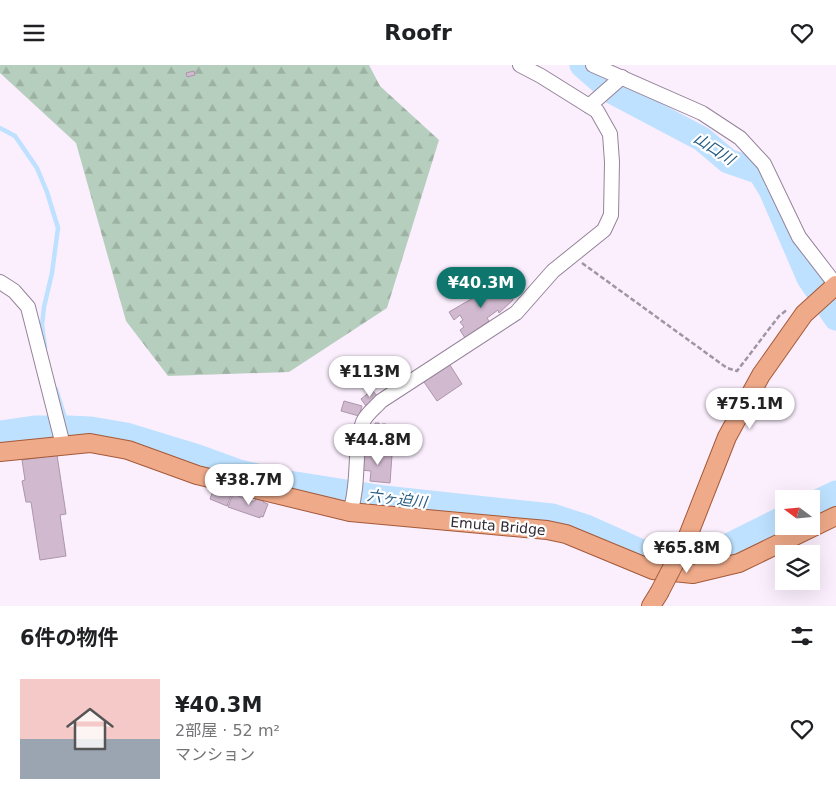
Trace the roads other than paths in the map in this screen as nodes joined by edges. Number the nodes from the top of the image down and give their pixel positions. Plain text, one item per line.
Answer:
1 (520, 65) edge
2 (593, 65) edge
3 (621, 79) junction
4 (592, 104) junction
5 (0, 282) edge
6 (834, 286) edge
7 (63, 443) junction
8 (0, 452) edge
9 (351, 507) junction
10 (836, 517) edge
11 (655, 600) edge

1 - 4 street
2 - 3 street
3 - 4 street
3 - 6 street
4 - 9 street
5 - 7 street
6 - 11 main road, bridge
7 - 8 main road, Emuta Bridge
7 - 9 main road, Emuta Bridge
9 - 10 main road, Emuta Bridge

